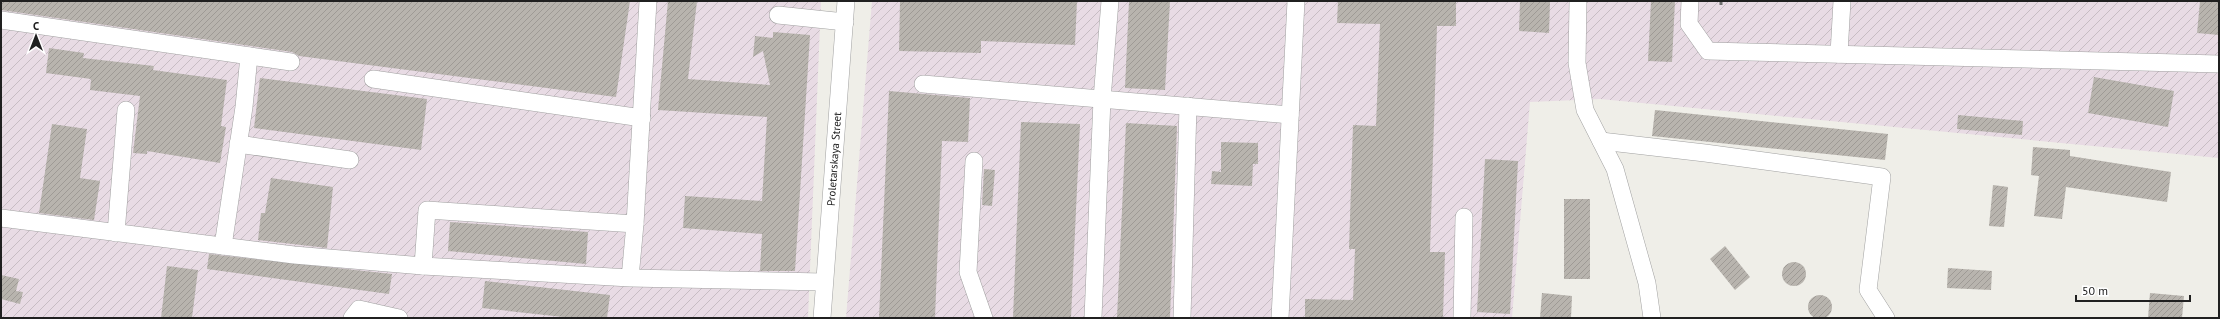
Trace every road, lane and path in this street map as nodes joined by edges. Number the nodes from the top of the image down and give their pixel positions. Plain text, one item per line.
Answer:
1 (648, 1) edge
2 (846, 1) edge
3 (1110, 1) edge
4 (1296, 1) edge
5 (1578, 1) edge
6 (1690, 1) edge
7 (1842, 1) edge
8 (778, 15) dead end
9 (1, 20) edge
10 (844, 22) junction
11 (1839, 54) junction
12 (249, 56) junction
13 (291, 62) dead end
14 (2219, 64) edge
15 (373, 79) dead end
16 (923, 84) dead end
17 (1102, 99) junction
18 (1188, 106) junction
19 (126, 110) dead end
20 (1290, 115) junction
21 (642, 118) junction
22 (1601, 141) junction
23 (238, 144) junction
24 (350, 160) dead end
25 (974, 161) dead end
26 (1464, 217) dead end
27 (1, 218) edge
28 (635, 224) junction
29 (116, 233) junction
30 (223, 246) junction
31 (423, 266) junction
32 (630, 278) junction
33 (824, 282) junction
34 (352, 318) edge
35 (399, 318) edge
36 (822, 318) edge
37 (984, 318) edge
38 (1093, 318) edge
39 (1182, 318) edge
40 (1280, 318) edge
41 (1462, 318) edge
42 (1652, 318) edge
43 (1886, 318) edge

1 - 21 street
2 - 10 street, Proletarskaya Street
3 - 17 street
4 - 20 street
5 - 22 street
6 - 11 street
7 - 11 street
8 - 10 street
9 - 12 street
10 - 33 street, Proletarskaya Street
11 - 14 street
12 - 13 street
12 - 23 street
15 - 21 street
16 - 17 street
17 - 18 street
17 - 38 street
18 - 20 street
18 - 39 street
19 - 29 street
20 - 40 street
21 - 28 street
22 - 42 street
22 - 43 street
23 - 24 street
23 - 30 street
25 - 37 street
26 - 41 street
27 - 29 street
28 - 31 street
28 - 32 street
29 - 30 street
30 - 31 street
31 - 32 street
32 - 33 street
33 - 36 street, Proletarskaya Street
34 - 35 street

